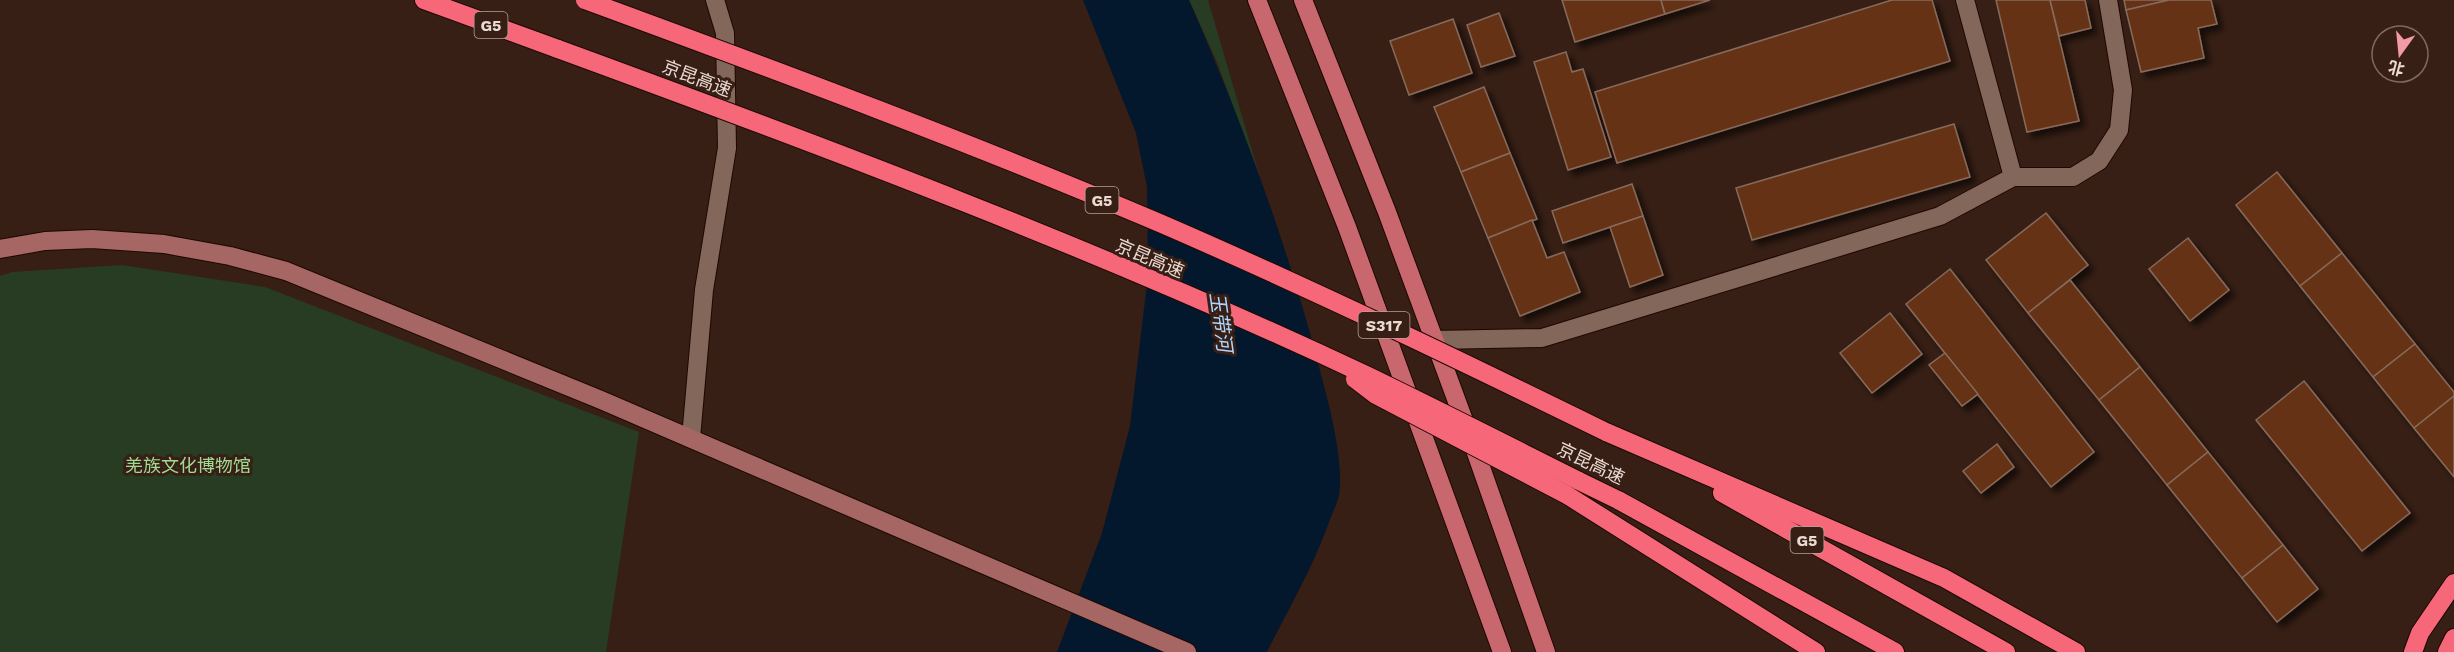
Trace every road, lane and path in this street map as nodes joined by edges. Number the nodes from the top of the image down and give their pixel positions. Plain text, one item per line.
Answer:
1 (424, 0) edge
2 (585, 0) edge
3 (715, 0) edge
4 (1257, 0) edge
5 (1303, 0) edge
6 (1965, 0) edge
7 (2108, 0) edge
8 (2013, 177) junction
9 (0, 249) edge
10 (1434, 340) junction
11 (1606, 432) junction
12 (691, 438) junction
13 (1572, 487) junction
14 (2454, 583) edge
15 (2454, 638) edge
16 (1187, 652) edge
17 (1502, 652) edge
18 (1546, 652) edge
19 (1816, 652) edge
20 (1895, 652) edge
21 (2006, 652) edge
22 (2076, 652) edge
23 (2413, 652) edge
24 (2447, 652) edge

1 - 13 highway, 京昆高速 / G5, bridge
2 - 11 highway, 京昆高速 / G5, bridge
3 - 12 street
4 - 17 main road, S317
5 - 10 main road, S317
6 - 8 street
7 - 8 street
8 - 10 street
9 - 12 street
10 - 18 main road, S317
11 - 21 highway, 京昆高速 / G5
11 - 22 highway
12 - 16 street
13 - 19 highway
13 - 20 highway, 京昆高速
14 - 23 highway
15 - 24 highway

